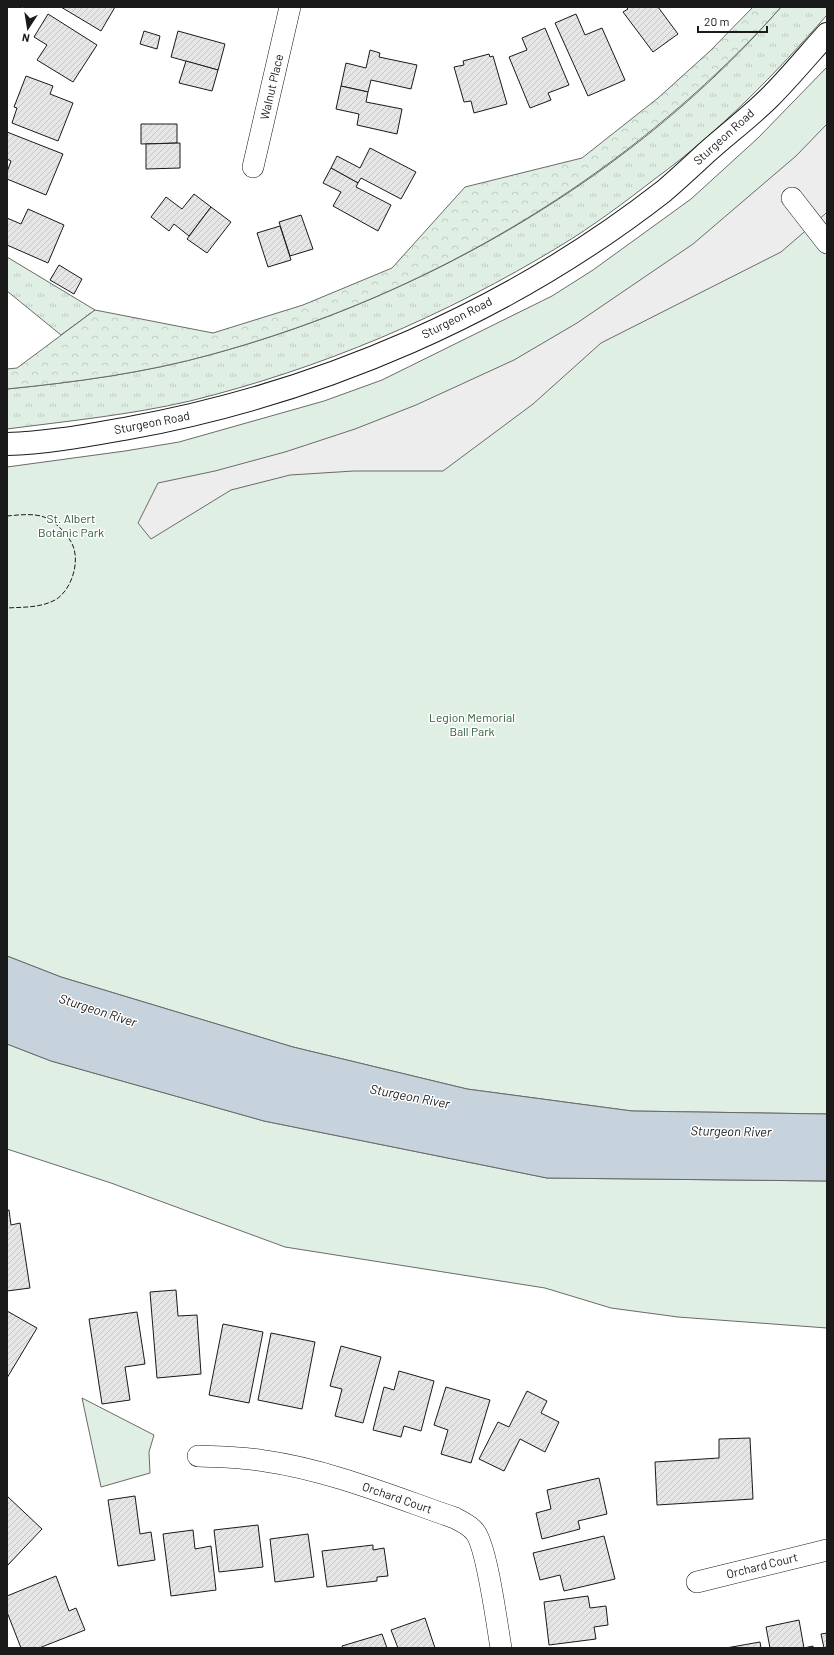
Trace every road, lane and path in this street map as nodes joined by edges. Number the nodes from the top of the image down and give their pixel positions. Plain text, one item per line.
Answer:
1 (290, 7) edge
2 (827, 34) edge
3 (253, 167) dead end
4 (792, 198) dead end
5 (827, 243) edge
6 (7, 444) edge
7 (198, 1456) dead end
8 (827, 1550) edge
9 (697, 1582) dead end
10 (501, 1648) edge

1 - 3 street, Walnut Place
2 - 6 main road, Sturgeon Road
4 - 5 street
7 - 10 street, Orchard Court
8 - 9 street, Orchard Court

